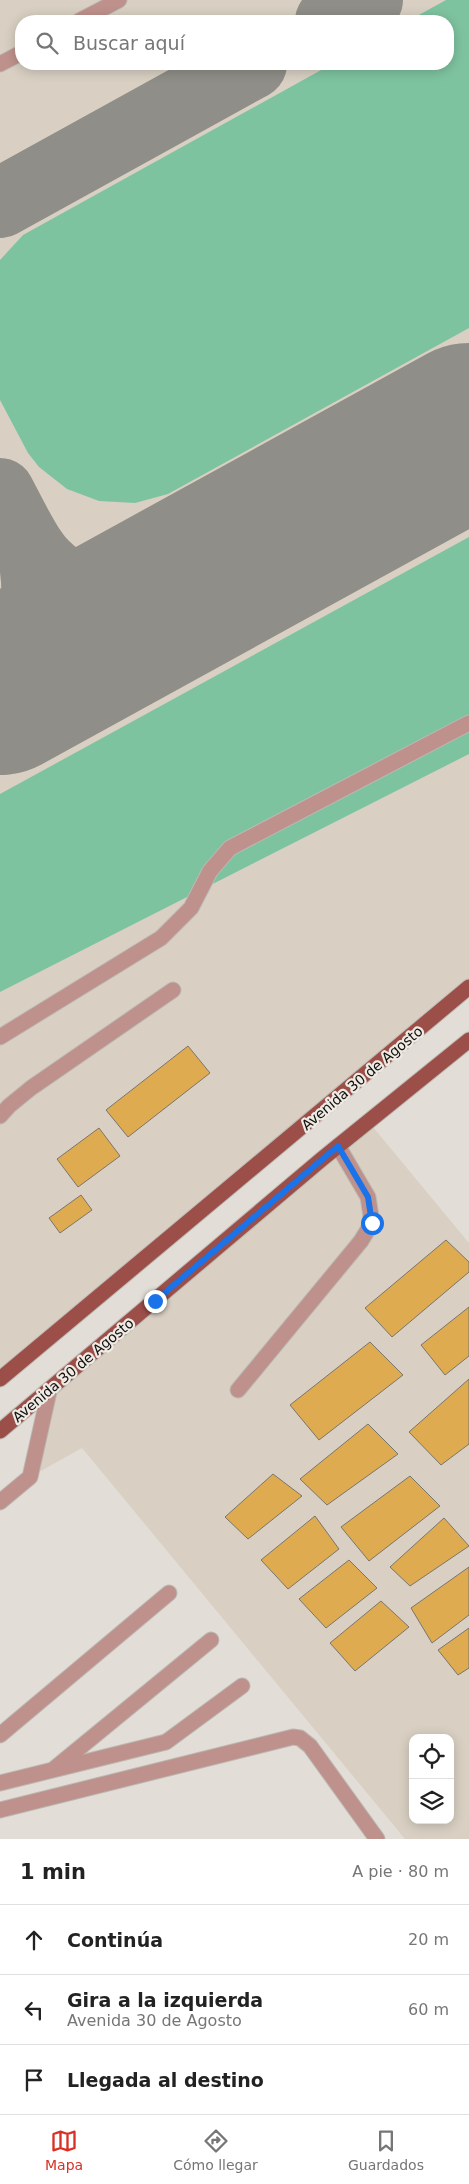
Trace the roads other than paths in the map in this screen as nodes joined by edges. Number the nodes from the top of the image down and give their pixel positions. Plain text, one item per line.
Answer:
1 (119, 0) edge
2 (90, 15) edge
3 (15, 56) edge
4 (0, 64) edge
5 (469, 723) edge
6 (469, 987) edge
7 (173, 990) dead end
8 (0, 1037) edge
9 (469, 1040) edge
10 (0, 1116) edge
11 (338, 1146) junction
12 (0, 1379) edge
13 (238, 1390) dead end
14 (49, 1392) junction
15 (0, 1431) edge
16 (0, 1502) edge
17 (169, 1593) dead end
18 (211, 1640) dead end
19 (242, 1686) dead end
20 (0, 1735) edge
21 (52, 1770) junction
22 (0, 1783) edge
23 (0, 1810) edge
24 (377, 1839) edge

1 - 2 street
3 - 4 street
5 - 8 street
6 - 12 main road, Avenida 30 de Agosto
7 - 10 street
9 - 11 main road, Avenida 30 de Agosto
11 - 13 street
11 - 14 main road, Avenida 30 de Agosto
14 - 15 main road, Avenida 30 de Agosto
14 - 16 street
17 - 20 street
18 - 21 street
19 - 21 street
21 - 22 street
23 - 24 street

